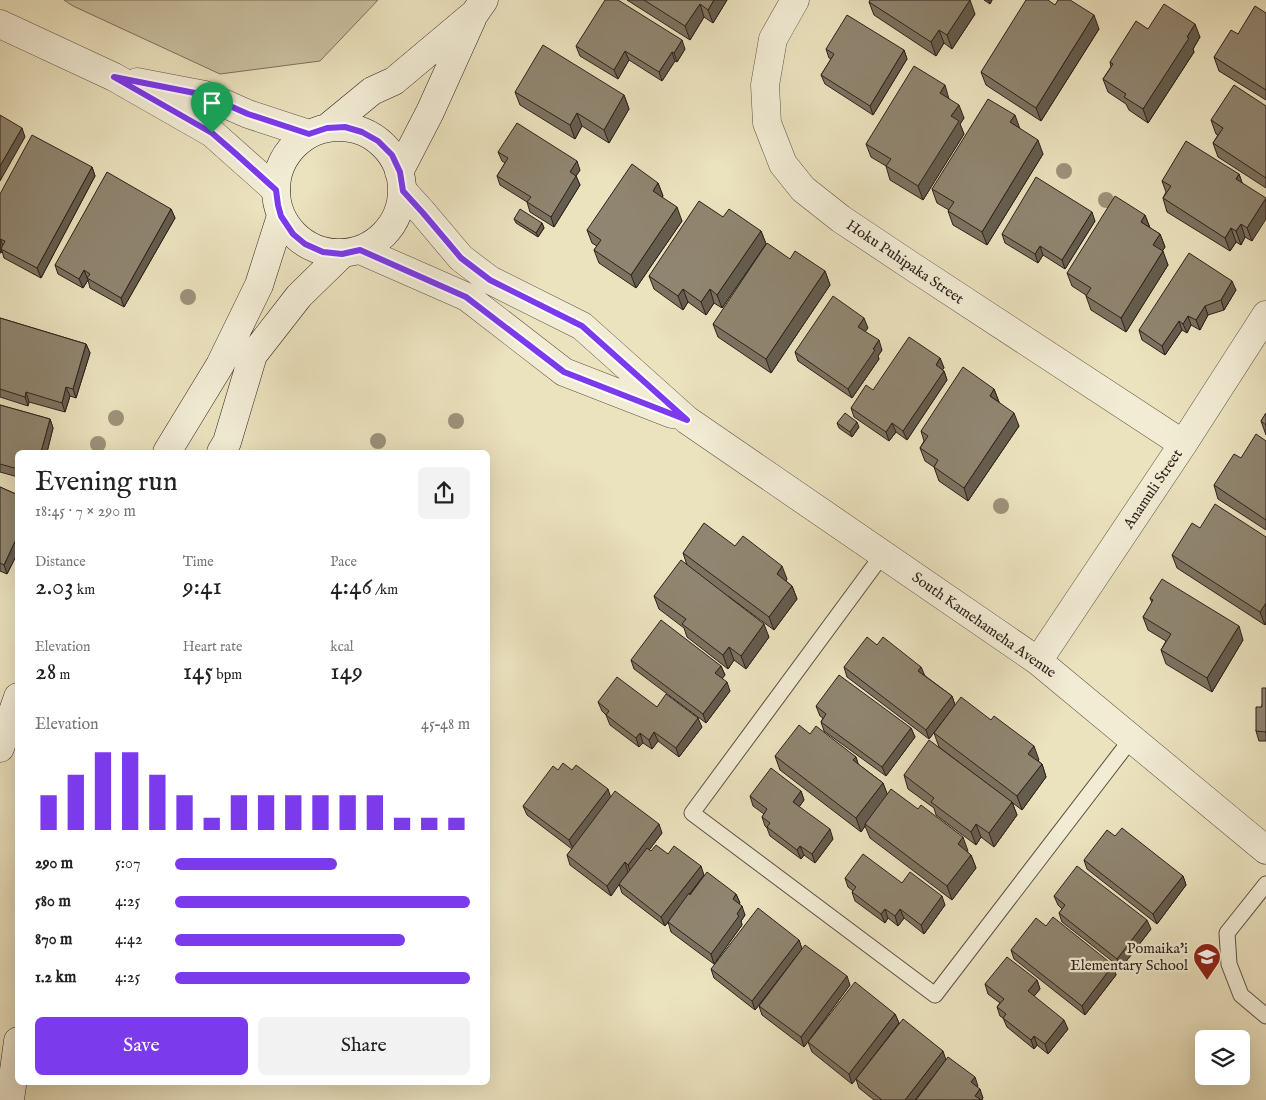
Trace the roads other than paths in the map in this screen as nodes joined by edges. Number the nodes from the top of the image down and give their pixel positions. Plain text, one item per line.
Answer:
1 (795, 0) edge
2 (480, 6) edge
3 (0, 24) edge
4 (114, 77) junction
5 (318, 131) junction
6 (401, 182) junction
7 (278, 203) junction
8 (351, 252) junction
9 (1266, 315) edge
10 (687, 420) junction
11 (1183, 444) junction
12 (168, 450) edge
13 (222, 450) edge
14 (883, 554) junction
15 (1038, 661) junction
16 (15, 706) edge
17 (1132, 738) junction
18 (0, 748) edge
19 (1266, 850) edge
20 (1266, 884) edge
21 (1266, 1016) edge
22 (15, 1063) edge
23 (10, 1100) edge

1 - 11 street, Hoku Puhipaka Street
2 - 5 street
2 - 6 street
3 - 4 street
4 - 5 street
4 - 7 street
5 - 6 street
5 - 7 street
6 - 8 street
6 - 10 street, South Kamehameha Avenue
7 - 8 street
7 - 12 street
8 - 10 street, South Kamehameha Avenue
8 - 13 street
9 - 11 street, Anamuli Street
10 - 14 street, South Kamehameha Avenue
11 - 15 street, Anamuli Street
14 - 15 street, South Kamehameha Avenue
14 - 17 lane
15 - 17 street, South Kamehameha Avenue
16 - 18 street
17 - 19 street, South Kamehameha Avenue
20 - 21 lane
22 - 23 street

